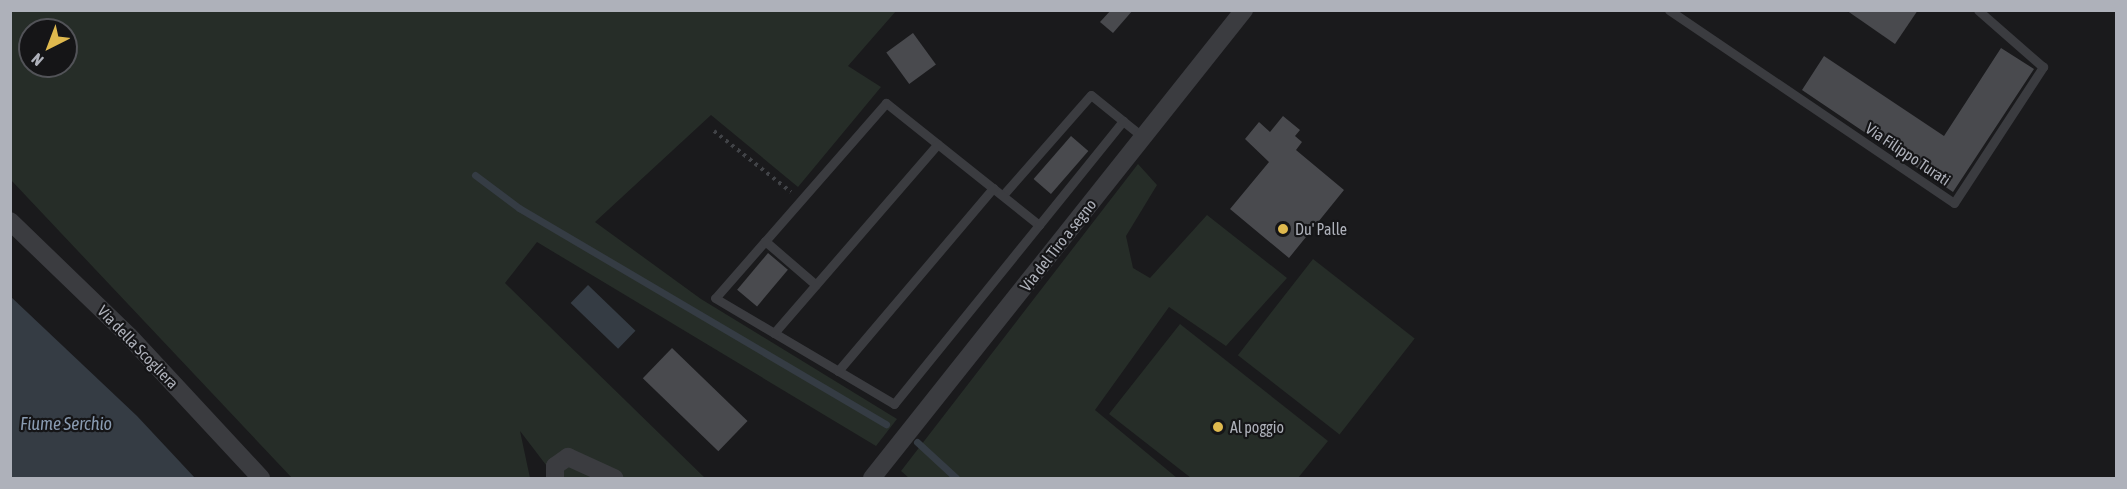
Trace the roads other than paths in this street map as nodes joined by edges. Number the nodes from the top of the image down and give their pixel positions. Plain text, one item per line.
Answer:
1 (1244, 10) edge
2 (1670, 10) edge
3 (1978, 10) edge
4 (1123, 121) junction
5 (1143, 138) junction
6 (938, 144) junction
7 (993, 188) junction
8 (1003, 195) junction
9 (10, 221) edge
10 (1039, 225) junction
11 (765, 241) junction
12 (816, 285) junction
13 (774, 333) junction
14 (838, 371) junction
15 (261, 478) edge
16 (555, 478) edge
17 (614, 478) edge
18 (872, 478) edge

1 - 5 street, Via del Tiro a segno
2 - 3 lane, Via Filippo Turati
4 - 5 lane
4 - 8 lane
4 - 10 lane
5 - 18 street, Via del Tiro a segno
6 - 7 lane
6 - 11 lane
6 - 12 lane
7 - 8 lane
7 - 14 lane
8 - 10 lane
9 - 15 street, Via della Scogliera
10 - 14 lane
11 - 12 lane
11 - 13 lane
12 - 13 lane
13 - 14 lane
16 - 17 street

